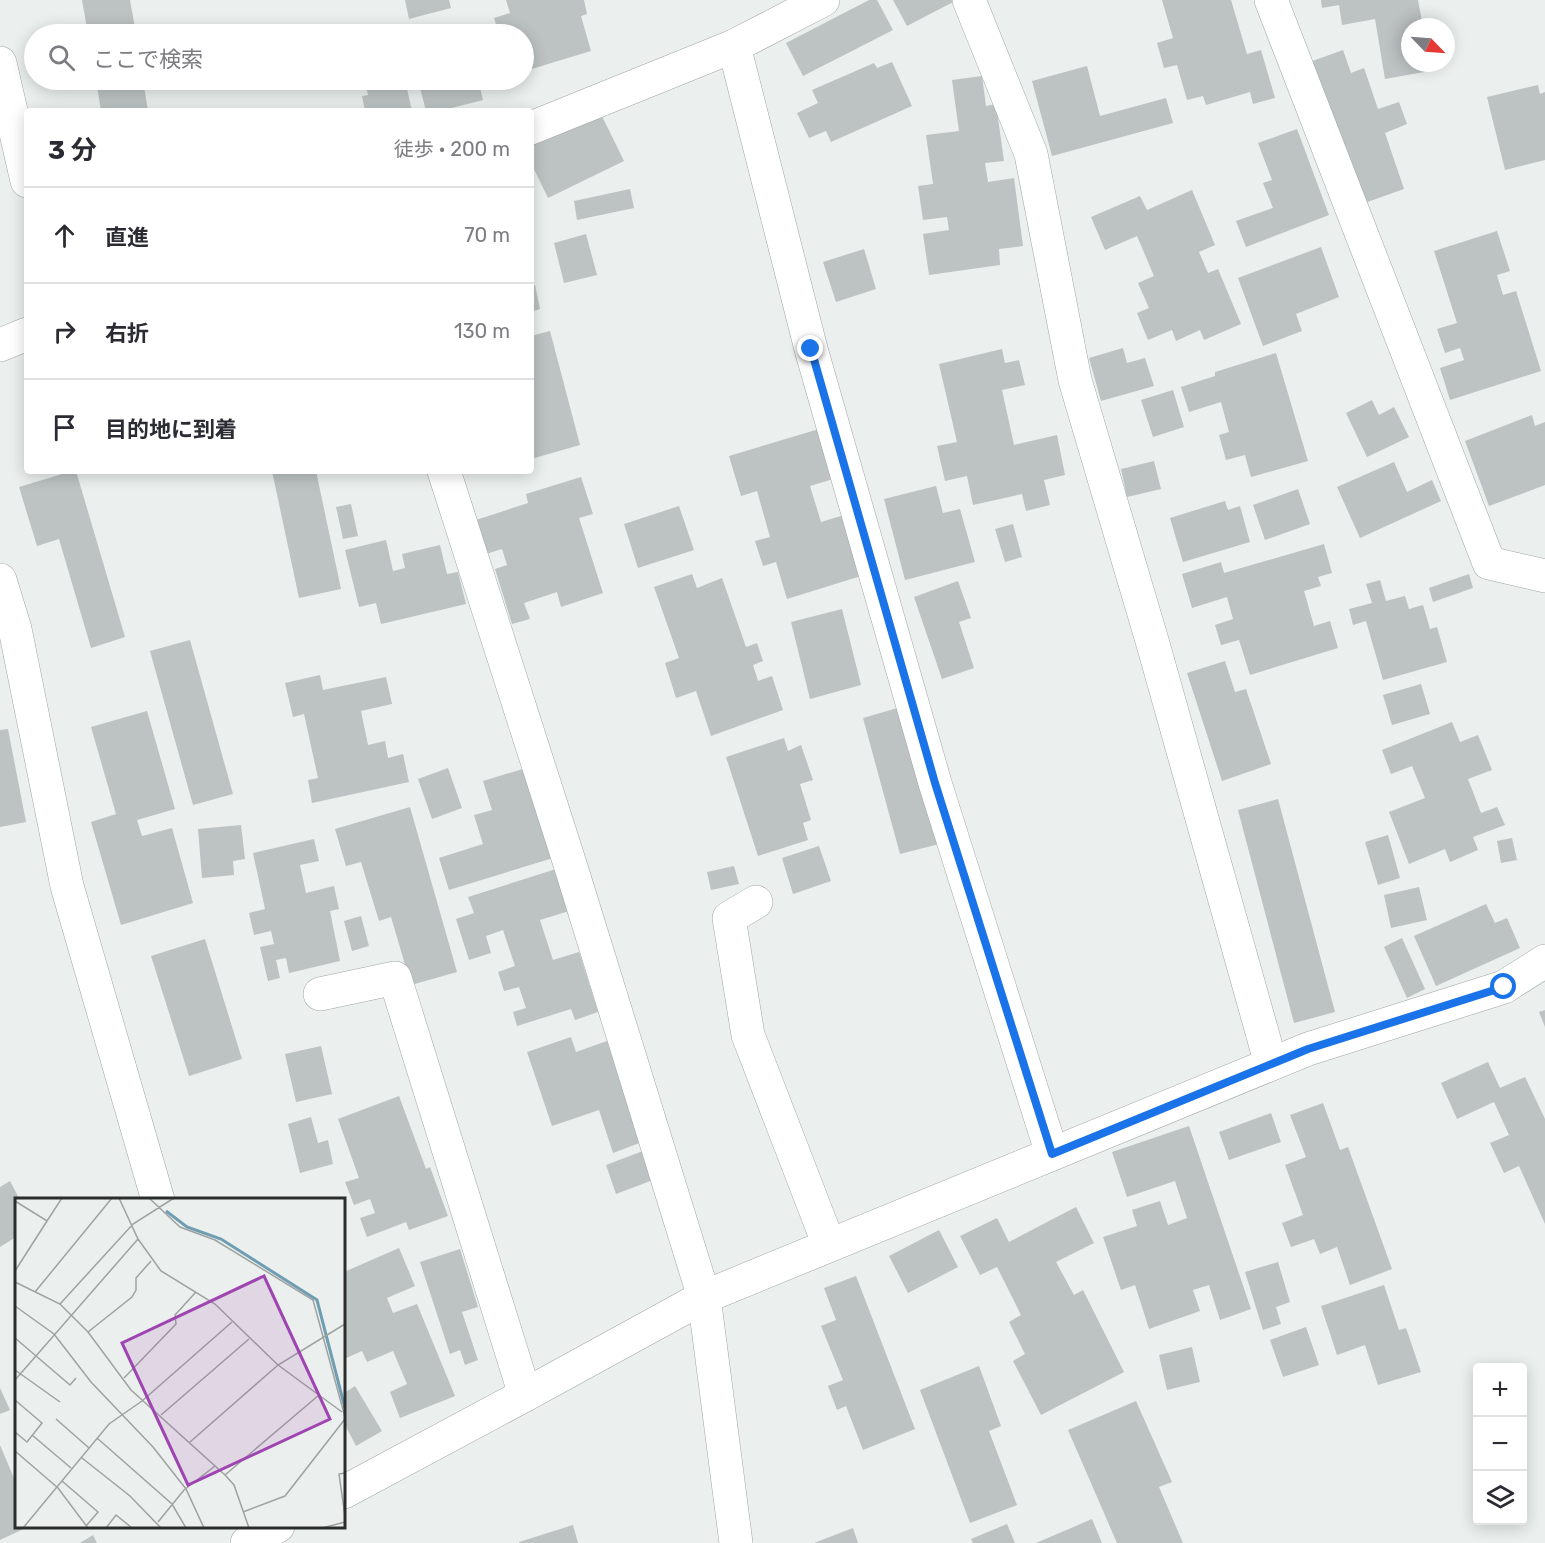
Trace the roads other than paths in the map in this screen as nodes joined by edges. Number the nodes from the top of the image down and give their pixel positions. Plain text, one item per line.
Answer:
1 (823, 0) edge
2 (969, 0) edge
3 (1270, 0) edge
4 (734, 46) junction
5 (0, 63) edge
6 (534, 127) edge
7 (24, 168) edge
8 (24, 335) edge
9 (0, 345) edge
10 (445, 474) edge
11 (1545, 576) edge
12 (0, 579) edge
13 (756, 902) dead end
14 (1545, 961) edge
15 (320, 994) dead end
16 (1271, 1064) junction
17 (1052, 1154) junction
18 (157, 1198) edge
19 (829, 1245) junction
20 (704, 1297) junction
21 (525, 1395) junction
22 (345, 1491) edge
23 (736, 1543) edge

1 - 4 street
2 - 16 street
3 - 11 street
4 - 6 street
4 - 17 street
5 - 7 street
8 - 9 street
10 - 20 street
12 - 18 street
13 - 19 street
14 - 16 street
15 - 21 street
16 - 17 street
17 - 19 street
19 - 20 street
20 - 21 street
20 - 23 street
21 - 22 street

